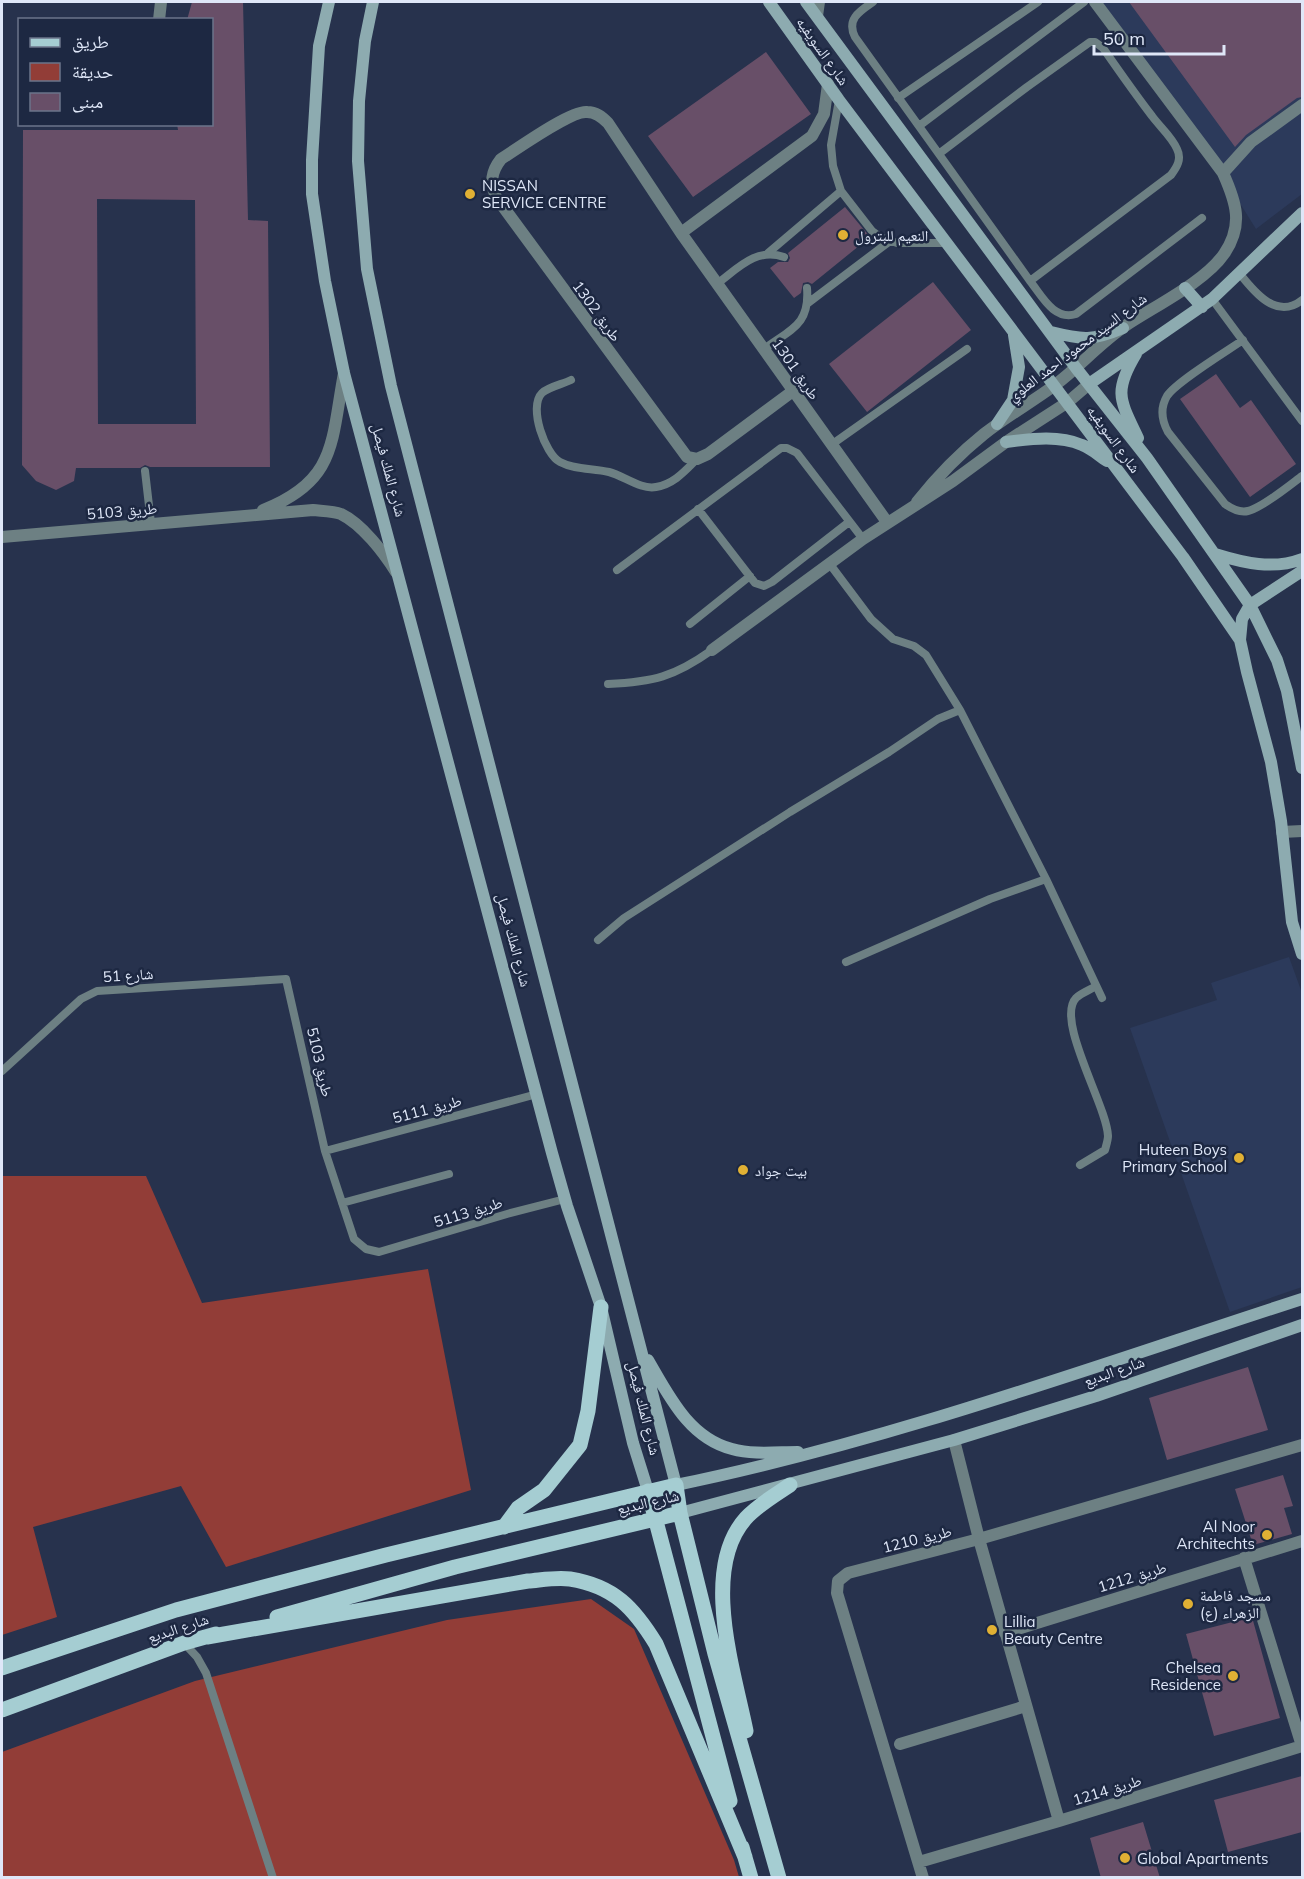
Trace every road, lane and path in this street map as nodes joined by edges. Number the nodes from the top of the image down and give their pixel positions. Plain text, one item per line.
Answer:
1 (161, 2) edge
2 (329, 2) edge
3 (373, 2) edge
4 (768, 2) edge
5 (806, 2) edge
6 (819, 2) edge
7 (873, 2) edge
8 (1038, 2) edge
9 (1084, 2) edge
10 (1095, 2) edge
11 (817, 16) junction
12 (159, 18) edge
13 (828, 84) junction
14 (898, 99) junction
15 (839, 100) junction
16 (1302, 105) edge
17 (594, 113) joint
18 (919, 126) junction
19 (940, 153) junction
20 (1223, 173) junction
21 (841, 191) junction
22 (1302, 213) edge
23 (1202, 218) dead end
24 (681, 233) junction
25 (890, 241) junction
26 (948, 243) junction
27 (768, 253) junction
28 (784, 257) dead end
29 (1240, 274) junction
30 (1030, 281) junction
31 (718, 283) junction
32 (807, 288) dead end
33 (1185, 288) junction
34 (1302, 300) edge
35 (808, 303) junction
36 (1207, 303) junction
37 (1123, 328) junction
38 (1050, 332) junction
39 (1014, 334) junction
40 (1243, 340) junction
41 (764, 349) junction
42 (966, 349) dead end
43 (1138, 350) junction
44 (1076, 368) junction
45 (344, 373) junction
46 (571, 381) dead end
47 (1089, 384) junction
48 (1055, 385) junction
49 (793, 391) junction
50 (1068, 402) junction
51 (1302, 421) edge
52 (997, 424) junction
53 (1006, 442) junction
54 (831, 445) junction
55 (1147, 458) junction
56 (697, 459) junction
57 (1116, 467) junction
58 (145, 471) dead end
59 (1302, 476) edge
60 (917, 502) junction
61 (698, 509) junction
62 (246, 517) junction
63 (849, 522) junction
64 (887, 522) junction
65 (151, 523) junction
66 (2, 537) edge
67 (863, 539) junction
68 (1215, 554) junction
69 (1302, 559) edge
70 (829, 563) junction
71 (617, 570) dead end
72 (1302, 571) edge
73 (398, 573) junction
74 (750, 576) junction
75 (1250, 605) junction
76 (690, 624) dead end
77 (1240, 640) junction
78 (712, 650) joint
79 (608, 684) dead end
80 (960, 710) junction
81 (1302, 768) edge
82 (1302, 831) edge
83 (1282, 832) junction
84 (1046, 879) junction
85 (598, 940) dead end
86 (1302, 954) edge
87 (846, 962) dead end
88 (286, 980) joint
89 (1096, 986) junction
90 (1102, 998) dead end
91 (2, 1071) edge
92 (537, 1094) junction
93 (325, 1151) junction
94 (1080, 1165) dead end
95 (449, 1174) dead end
96 (565, 1199) junction
97 (342, 1203) junction
98 (379, 1252) joint
99 (1302, 1299) edge
100 (601, 1307) junction
101 (1302, 1325) edge
102 (639, 1345) junction
103 (954, 1440) junction
104 (1302, 1445) edge
105 (814, 1453) junction
106 (676, 1485) junction
107 (790, 1485) junction
108 (648, 1491) junction
109 (680, 1513) junction
110 (654, 1519) junction
111 (504, 1527) junction
112 (979, 1539) junction
113 (1302, 1541) edge
114 (1244, 1558) junction
115 (1005, 1633) junction
116 (207, 1637) junction
117 (184, 1644) junction
118 (2, 1668) edge
119 (1026, 1706) junction
120 (2, 1710) edge
121 (900, 1744) dead end
122 (1302, 1746) edge
123 (1059, 1821) junction
124 (770, 1851) junction
125 (745, 1857) junction
126 (919, 1862) junction
127 (273, 1878) edge
128 (751, 1878) edge
129 (779, 1878) edge
130 (923, 1878) edge

1 - 12 street
2 - 45 street, شارع الملك فيصل
3 - 102 street, شارع الملك فيصل
4 - 13 street, شارع السويفيه
5 - 11 street, شارع السويفيه
6 - 11 street
7 - 14 lane
8 - 14 lane
9 - 18 lane
10 - 20 street, شارع السيد محمود احمد العلوي
11 - 38 street, شارع السويفيه
13 - 15 street, شارع السويفيه
13 - 24 street
14 - 18 lane
15 - 21 lane
15 - 26 street, شارع السويفيه
16 - 20 street
17 - 24 street, طريق 1301
17 - 56 street, طريق 1302
18 - 19 lane
19 - 30 lane
19 - 30 lane
20 - 33 street, شارع السيد محمود احمد العلوي
21 - 25 lane
21 - 27 lane
22 - 29 street, شارع السيد محمود احمد العلوي
23 - 30 lane
24 - 31 street, طريق 1301
25 - 26 lane
25 - 35 lane
26 - 39 street, شارع السويفيه
27 - 28 lane
27 - 31 lane
29 - 34 lane
29 - 36 street, شارع السيد محمود احمد العلوي
31 - 41 street, طريق 1301
32 - 35 lane
33 - 36 street
33 - 37 street, شارع السيد محمود احمد العلوي
35 - 41 lane
36 - 40 lane
36 - 43 street, شارع السيد محمود احمد العلوي
37 - 38 street
37 - 44 street, شارع السيد محمود احمد العلوي
38 - 44 street, شارع السويفيه
39 - 48 street, شارع السويفيه
39 - 52 street
40 - 51 lane
40 - 59 lane
41 - 49 street, طريق 1301
42 - 54 lane
43 - 47 street, شارع السيد محمود احمد العلوي
43 - 55 street
44 - 47 street, شارع السويفيه
44 - 48 street, شارع السيد محمود احمد العلوي
45 - 62 street, طريق 5103
45 - 73 street, شارع الملك فيصل
46 - 56 lane
47 - 50 street, شارع السيد محمود احمد العلوي
47 - 55 street, شارع السويفيه
48 - 50 street, شارع السويفيه
48 - 52 street, شارع السيد محمود احمد العلوي
49 - 54 street, طريق 1301
49 - 56 street
50 - 53 street, شارع السيد محمود احمد العلوي
50 - 57 street, شارع السويفيه
52 - 60 street, شارع السيد محمود احمد العلوي
53 - 57 street
53 - 60 street, شارع السيد محمود احمد العلوي
54 - 64 street, طريق 1301
55 - 68 street, شارع السويفيه
57 - 77 street, شارع السويفيه
58 - 65 lane
60 - 64 street, شارع السيد محمود احمد العلوي
61 - 63 lane
61 - 71 lane
61 - 74 lane
62 - 65 street, طريق 5103
62 - 73 street, طريق 5103
63 - 67 lane
63 - 74 lane
64 - 67 street, شارع السيد محمود احمد العلوي
65 - 66 street, طريق 5103
67 - 70 street, شارع السيد محمود احمد العلوي
68 - 69 street
68 - 75 street, شارع السويفيه
70 - 78 street, شارع السيد محمود احمد العلوي
70 - 80 lane
72 - 75 street
73 - 92 street, شارع الملك فيصل
74 - 76 lane
75 - 77 street
75 - 81 street, شارع السويفيه
77 - 83 street, شارع السويفيه
78 - 79 lane
80 - 84 lane
80 - 85 lane
82 - 83 street
83 - 86 street, شارع السويفيه
84 - 87 lane
84 - 89 lane
88 - 91 lane, شارع 51
88 - 93 lane, طريق 5103
89 - 90 lane
89 - 94 lane
92 - 93 lane, طريق 5111
92 - 96 street, شارع الملك فيصل
93 - 97 lane, طريق 5103
95 - 97 lane
96 - 98 lane, طريق 5113
96 - 100 street, شارع الملك فيصل
97 - 98 lane, طريق 5103
99 - 105 street, شارع البديع
100 - 108 street, شارع الملك فيصل
100 - 111 main road
101 - 103 street, شارع البديع
102 - 105 street
102 - 106 street, شارع الملك فيصل
103 - 107 street, شارع البديع
103 - 112 street
104 - 112 street, طريق 1210
105 - 106 street, شارع البديع
106 - 108 main road, شارع البديع
106 - 109 main road, شارع الملك فيصل
107 - 109 street, شارع البديع
107 - 124 main road
108 - 110 main road, شارع الملك فيصل
108 - 111 main road, شارع البديع
109 - 110 main road, شارع البديع
109 - 124 main road, شارع الملك فيصل
110 - 116 main road, شارع البديع
110 - 125 main road, شارع الملك فيصل
111 - 118 main road, شارع البديع
112 - 115 street
112 - 126 street, طريق 1210
113 - 114 street, طريق 1212
114 - 115 street, طريق 1212
114 - 122 street
115 - 119 street
116 - 117 main road, شارع البديع
116 - 125 main road
117 - 120 main road, شارع البديع
117 - 127 lane
119 - 121 street
119 - 123 street
122 - 123 street, طريق 1214
123 - 126 street, طريق 1214
124 - 129 main road, شارع الملك فيصل
125 - 128 main road, شارع الملك فيصل
126 - 130 street, طريق 1210

